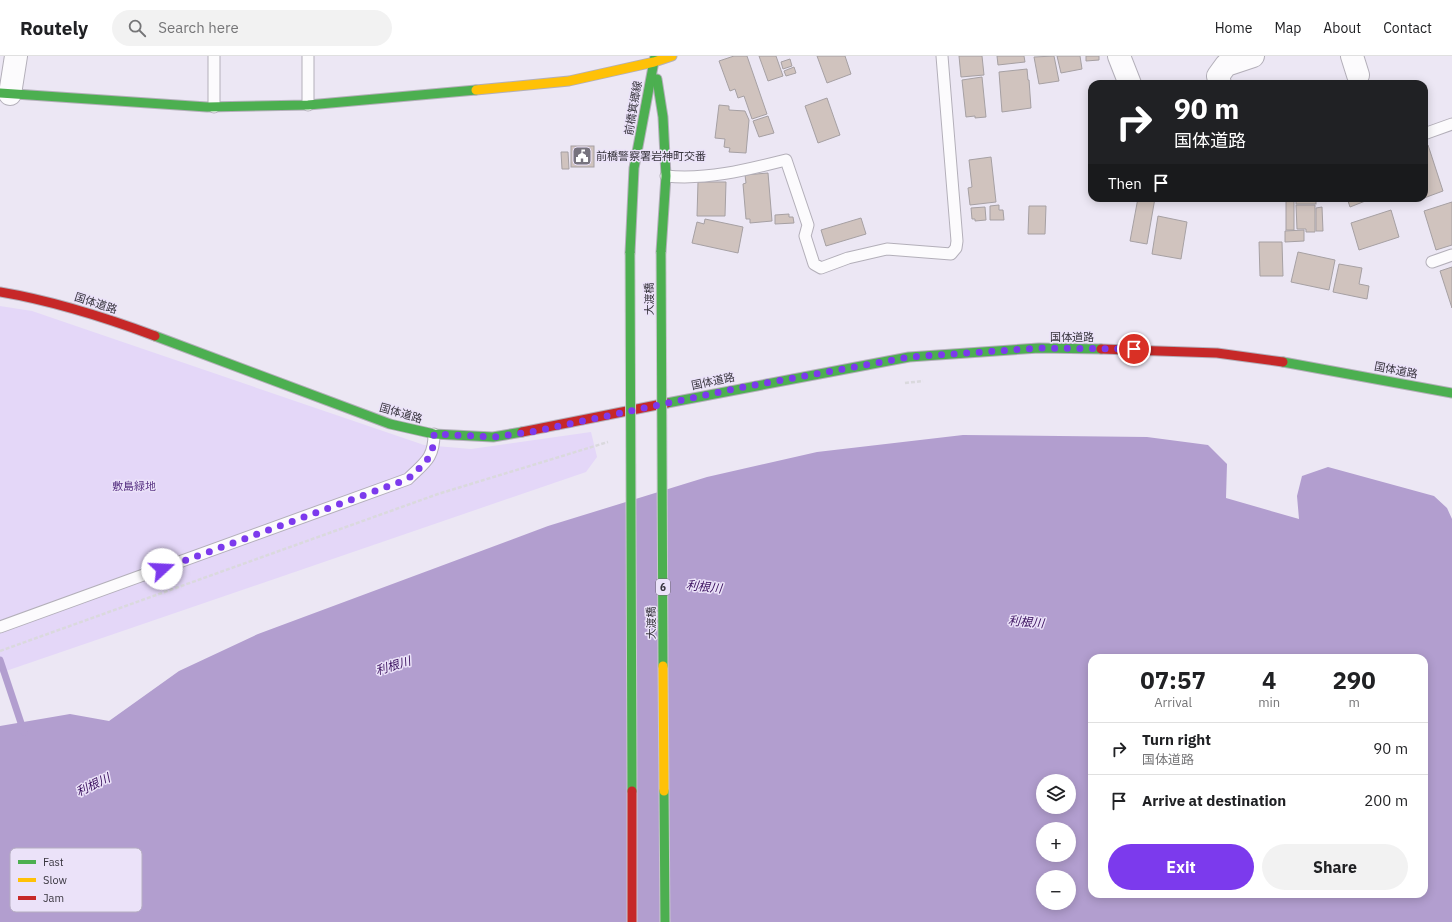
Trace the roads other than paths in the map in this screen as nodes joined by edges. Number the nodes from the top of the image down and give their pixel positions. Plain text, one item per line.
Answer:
1 (16, 56) edge
2 (214, 56) edge
3 (308, 56) edge
4 (672, 56) edge
5 (942, 56) edge
6 (1119, 56) edge
7 (1253, 56) edge
8 (654, 59) edge
9 (1128, 80) edge
10 (1219, 80) edge
11 (5, 93) edge
12 (308, 105) junction
13 (214, 107) junction
14 (1452, 124) edge
15 (1428, 133) edge
16 (666, 176) junction
17 (661, 252) joint
18 (630, 254) joint
19 (1452, 256) edge
20 (1432, 262) dead end
21 (0, 292) edge
22 (1452, 393) edge
23 (434, 434) junction
24 (0, 627) edge
25 (632, 922) edge
26 (666, 922) edge

1 - 11 street
2 - 13 lane
3 - 12 lane
4 - 8 street
5 - 16 lane
6 - 9 street
7 - 10 street
8 - 12 street
8 - 16 street, 前橋箕郷線 / 6
8 - 18 street, 前橋箕郷線
11 - 13 street
12 - 13 street
14 - 15 lane
16 - 17 street, 前橋箕郷線 / 6
17 - 26 street, 大渡橋 / 6, bridge
18 - 25 street, 大渡橋, bridge
19 - 20 lane
21 - 23 street, 国体道路
22 - 23 street, 国体道路
23 - 24 lane

